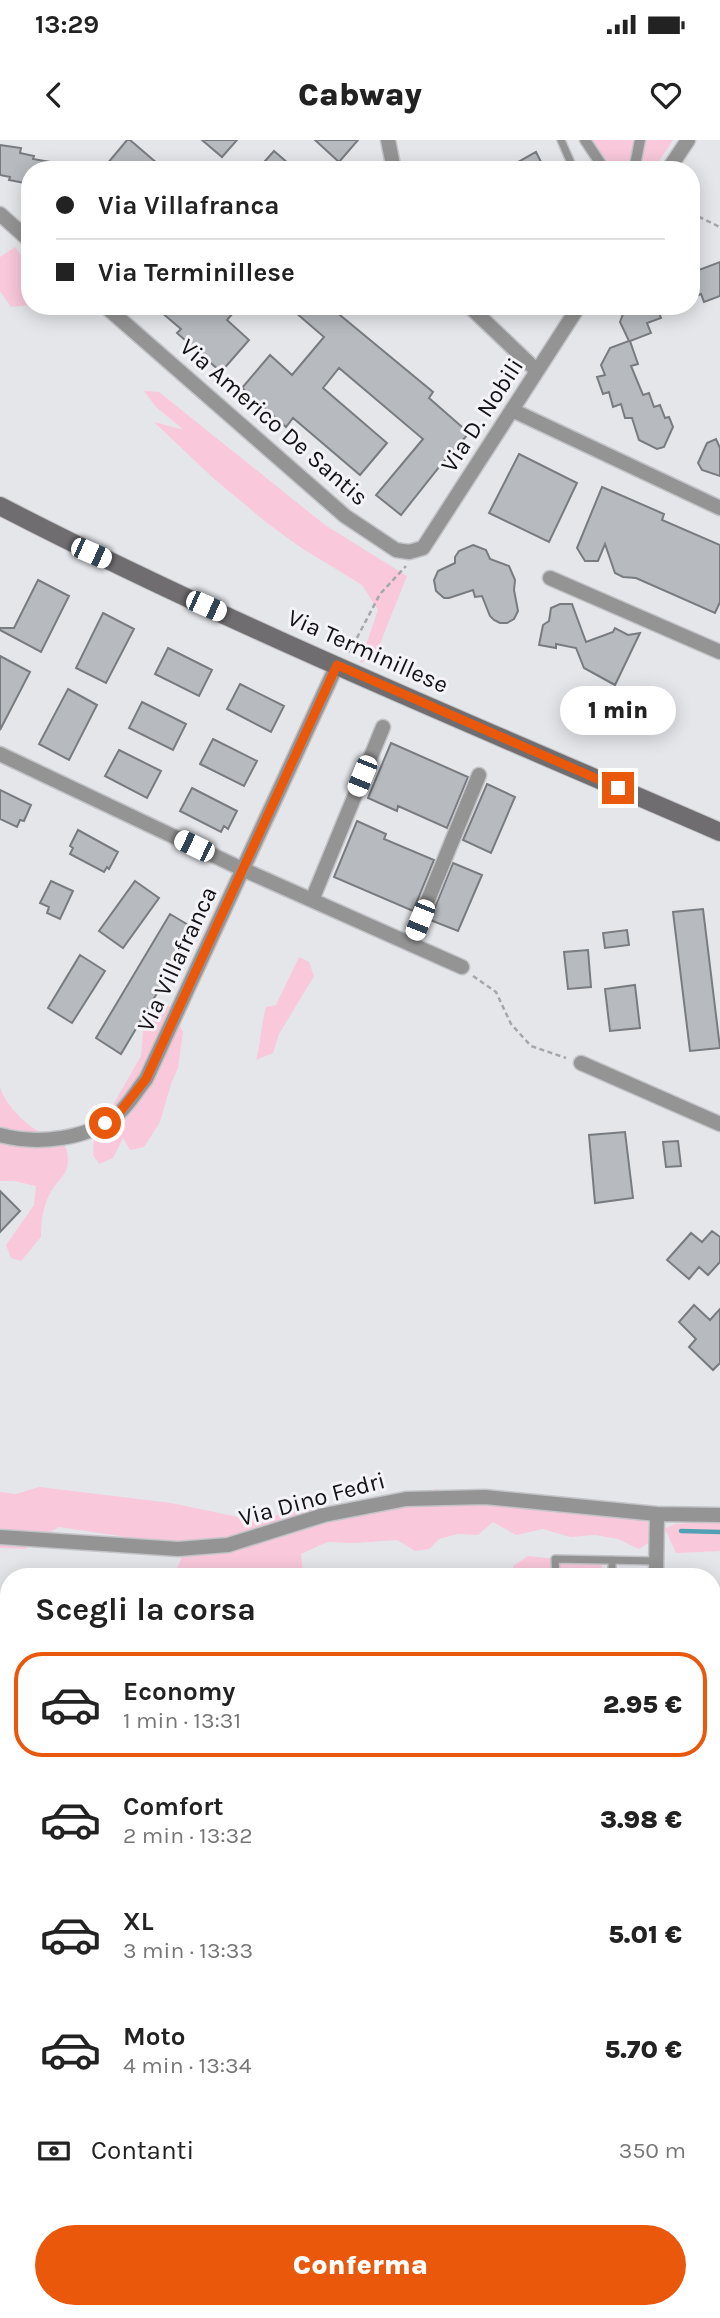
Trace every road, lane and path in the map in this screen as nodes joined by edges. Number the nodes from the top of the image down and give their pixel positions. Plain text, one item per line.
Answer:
1 (388, 140) edge
2 (561, 140) edge
3 (585, 140) edge
4 (640, 140) edge
5 (688, 140) edge
6 (392, 161) edge
7 (570, 161) edge
8 (599, 161) edge
9 (636, 161) edge
10 (674, 161) edge
11 (0, 214) edge
12 (700, 217) edge
13 (720, 227) edge
14 (21, 233) edge
15 (115, 315) edge
16 (478, 315) edge
17 (573, 315) edge
18 (537, 371) junction
19 (512, 410) junction
20 (0, 506) edge
21 (720, 509) edge
22 (423, 548) junction
23 (550, 578) dead end
24 (720, 652) edge
25 (337, 665) junction
26 (383, 727) dead end
27 (0, 754) edge
28 (479, 775) dead end
29 (720, 832) edge
30 (242, 869) junction
31 (312, 900) junction
32 (410, 944) junction
33 (462, 967) joint
34 (581, 1063) joint
35 (720, 1124) edge
36 (0, 1135) edge
37 (657, 1514) junction
38 (720, 1516) edge
39 (0, 1537) edge
40 (612, 1560) junction
41 (656, 1561) junction
42 (556, 1568) edge
43 (612, 1568) edge
44 (656, 1568) edge

1 - 6 street
2 - 7 lane
3 - 8 street
4 - 9 street
5 - 10 street
11 - 14 street
12 - 13 path
15 - 22 street, Via Americo De Santis
16 - 18 street
17 - 18 street, Via D. Nobili
18 - 19 street, Via D. Nobili
19 - 21 street
19 - 22 street, Via D. Nobili
20 - 25 main road, Via Terminillese
22 - 25 path
23 - 24 street
25 - 29 main road, Via Terminillese
25 - 30 street, Via Villafranca
26 - 31 street
27 - 30 street
28 - 32 street
30 - 31 street
30 - 36 street, Via Villafranca
31 - 32 street
32 - 33 street
33 - 34 path
34 - 35 street
37 - 38 street, Via Dino Fedri
37 - 39 street, Via Dino Fedri
37 - 41 street
40 - 41 lane
40 - 42 lane
40 - 43 lane
41 - 44 street

